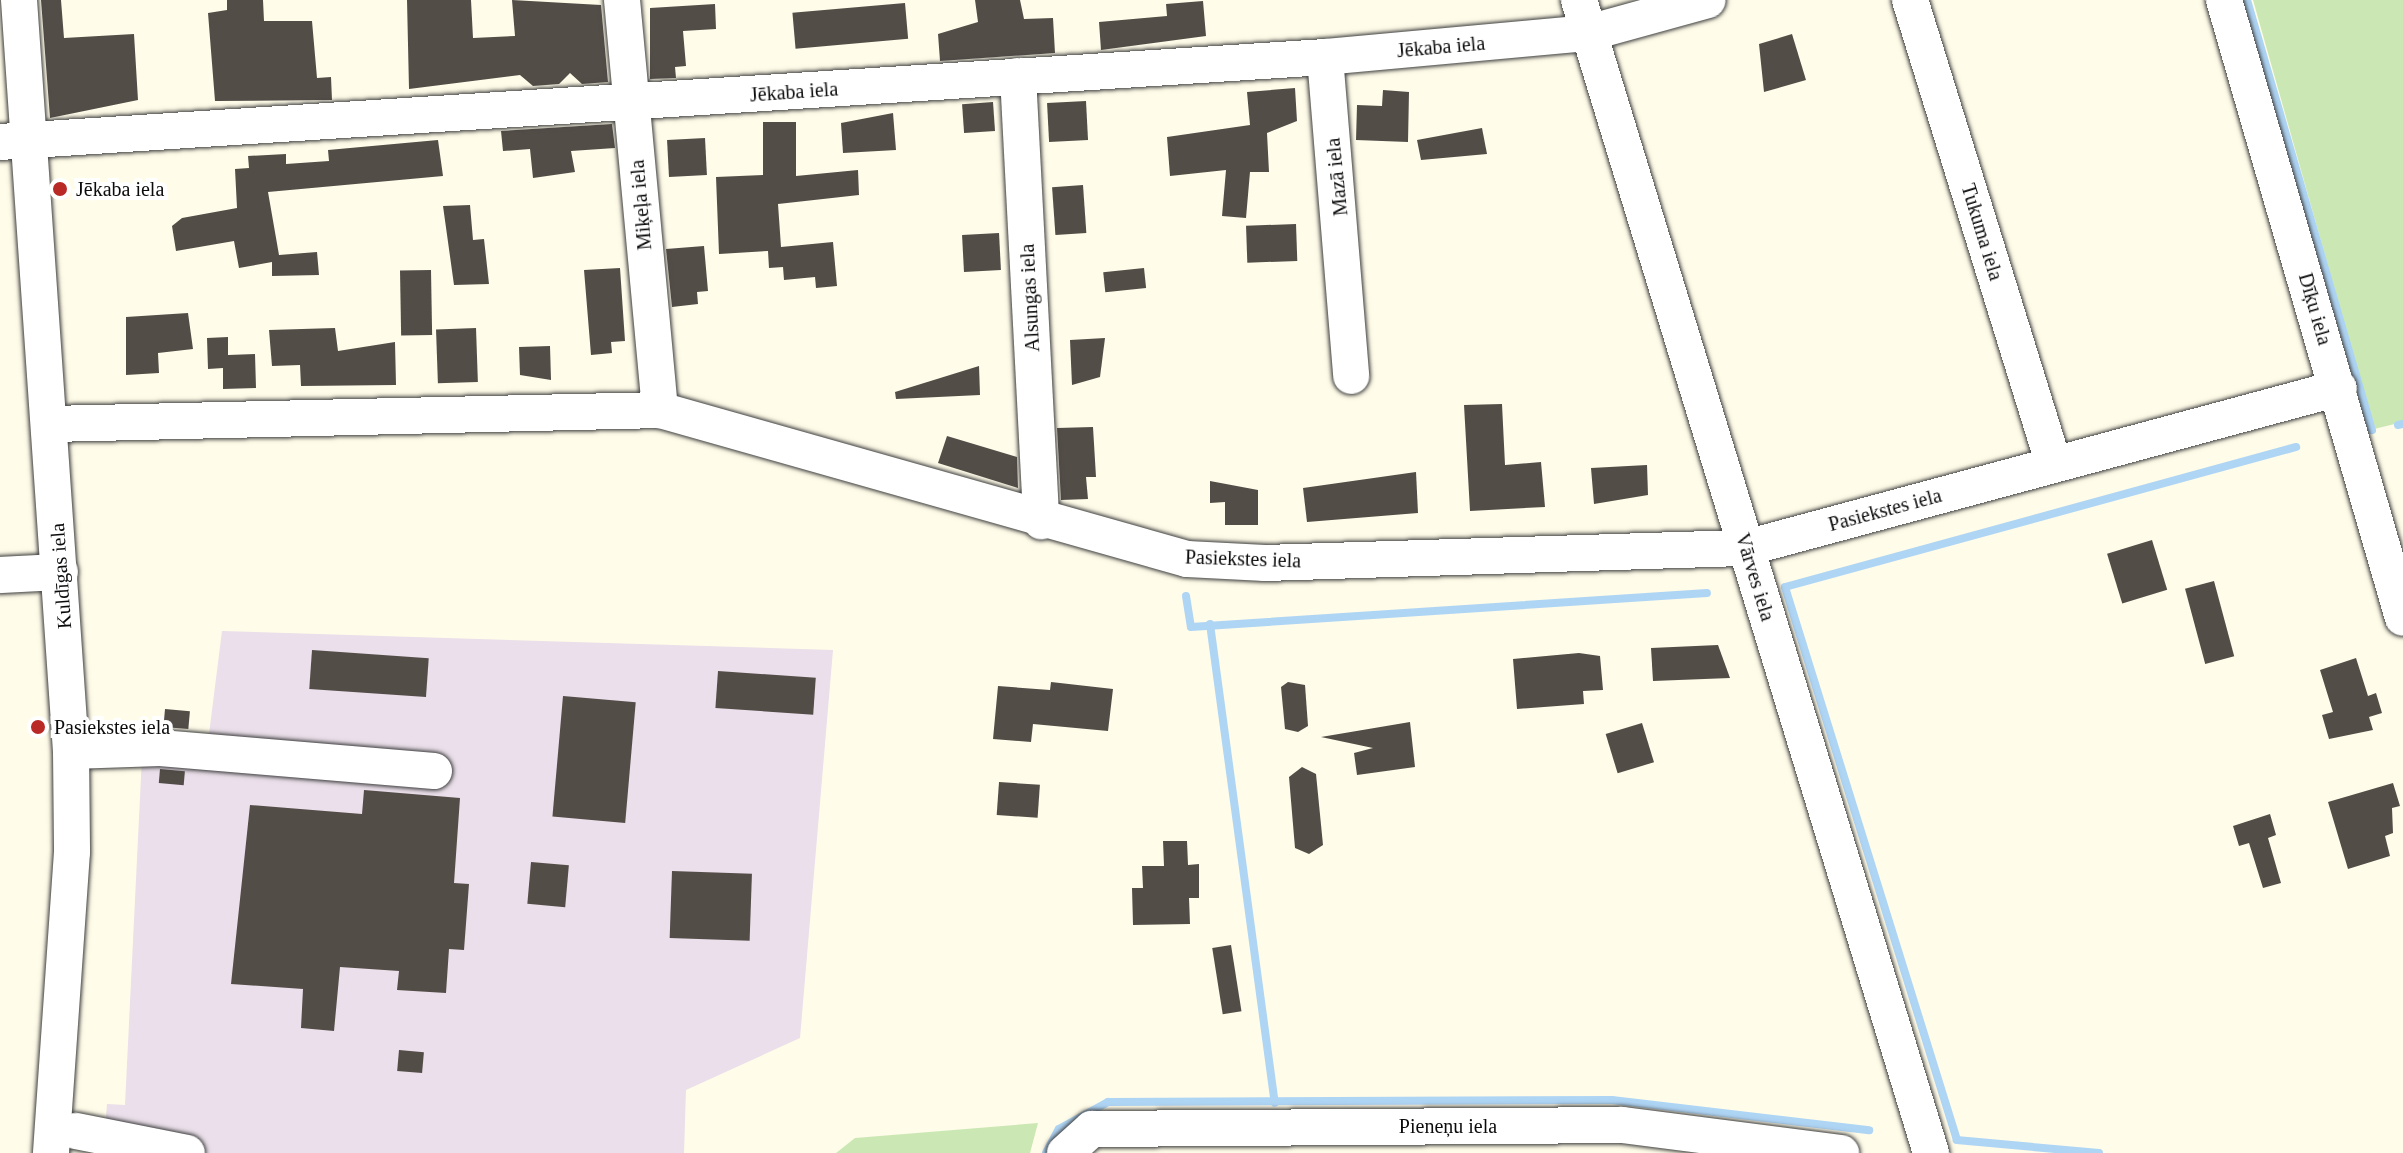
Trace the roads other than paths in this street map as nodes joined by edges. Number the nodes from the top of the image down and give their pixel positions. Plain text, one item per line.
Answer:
1 (19, 0) edge
2 (622, 0) edge
3 (1708, 0) edge
4 (1910, 0) edge
5 (2224, 0) edge
6 (1583, 17) edge
7 (1325, 57) junction
8 (1018, 76) junction
9 (632, 103) junction
10 (15, 141) edge
11 (1351, 376) dead end
12 (2339, 388) junction
13 (660, 410) junction
14 (50, 424) junction
15 (2053, 463) junction
16 (1041, 521) junction
17 (1746, 548) junction
18 (60, 572) junction
19 (0, 575) edge
20 (2403, 618) edge
21 (71, 751) junction
22 (434, 771) dead end
23 (64, 1142) edge
24 (187, 1153) edge
25 (1065, 1153) edge
26 (1841, 1153) edge
27 (1931, 1153) edge

1 - 10 street, Kuldīgas iela
2 - 9 street, Miķeļa iela
3 - 6 street, Jēkaba iela
4 - 15 street, Tukuma iela
5 - 12 street, Dīķu iela
6 - 7 street, Jēkaba iela
6 - 17 street, Vārves iela
7 - 8 street, Jēkaba iela
7 - 11 street, Mazā iela
8 - 9 street, Jēkaba iela
8 - 16 street, Alsungas iela
9 - 10 street, Jēkaba iela
9 - 13 street, Miķeļa iela
10 - 14 street, Kuldīgas iela
12 - 15 street, Pasiekstes iela
12 - 20 street, Dīķu iela
13 - 14 street, Pasiekstes iela
13 - 16 street, Pasiekstes iela
14 - 18 street, Kuldīgas iela
15 - 17 street, Pasiekstes iela
16 - 17 street, Pasiekstes iela
17 - 27 street, Vārves iela
18 - 19 street
18 - 21 street, Kuldīgas iela
21 - 22 street
21 - 23 street, Kuldīgas iela
23 - 24 street
25 - 26 street, Pieneņu iela

